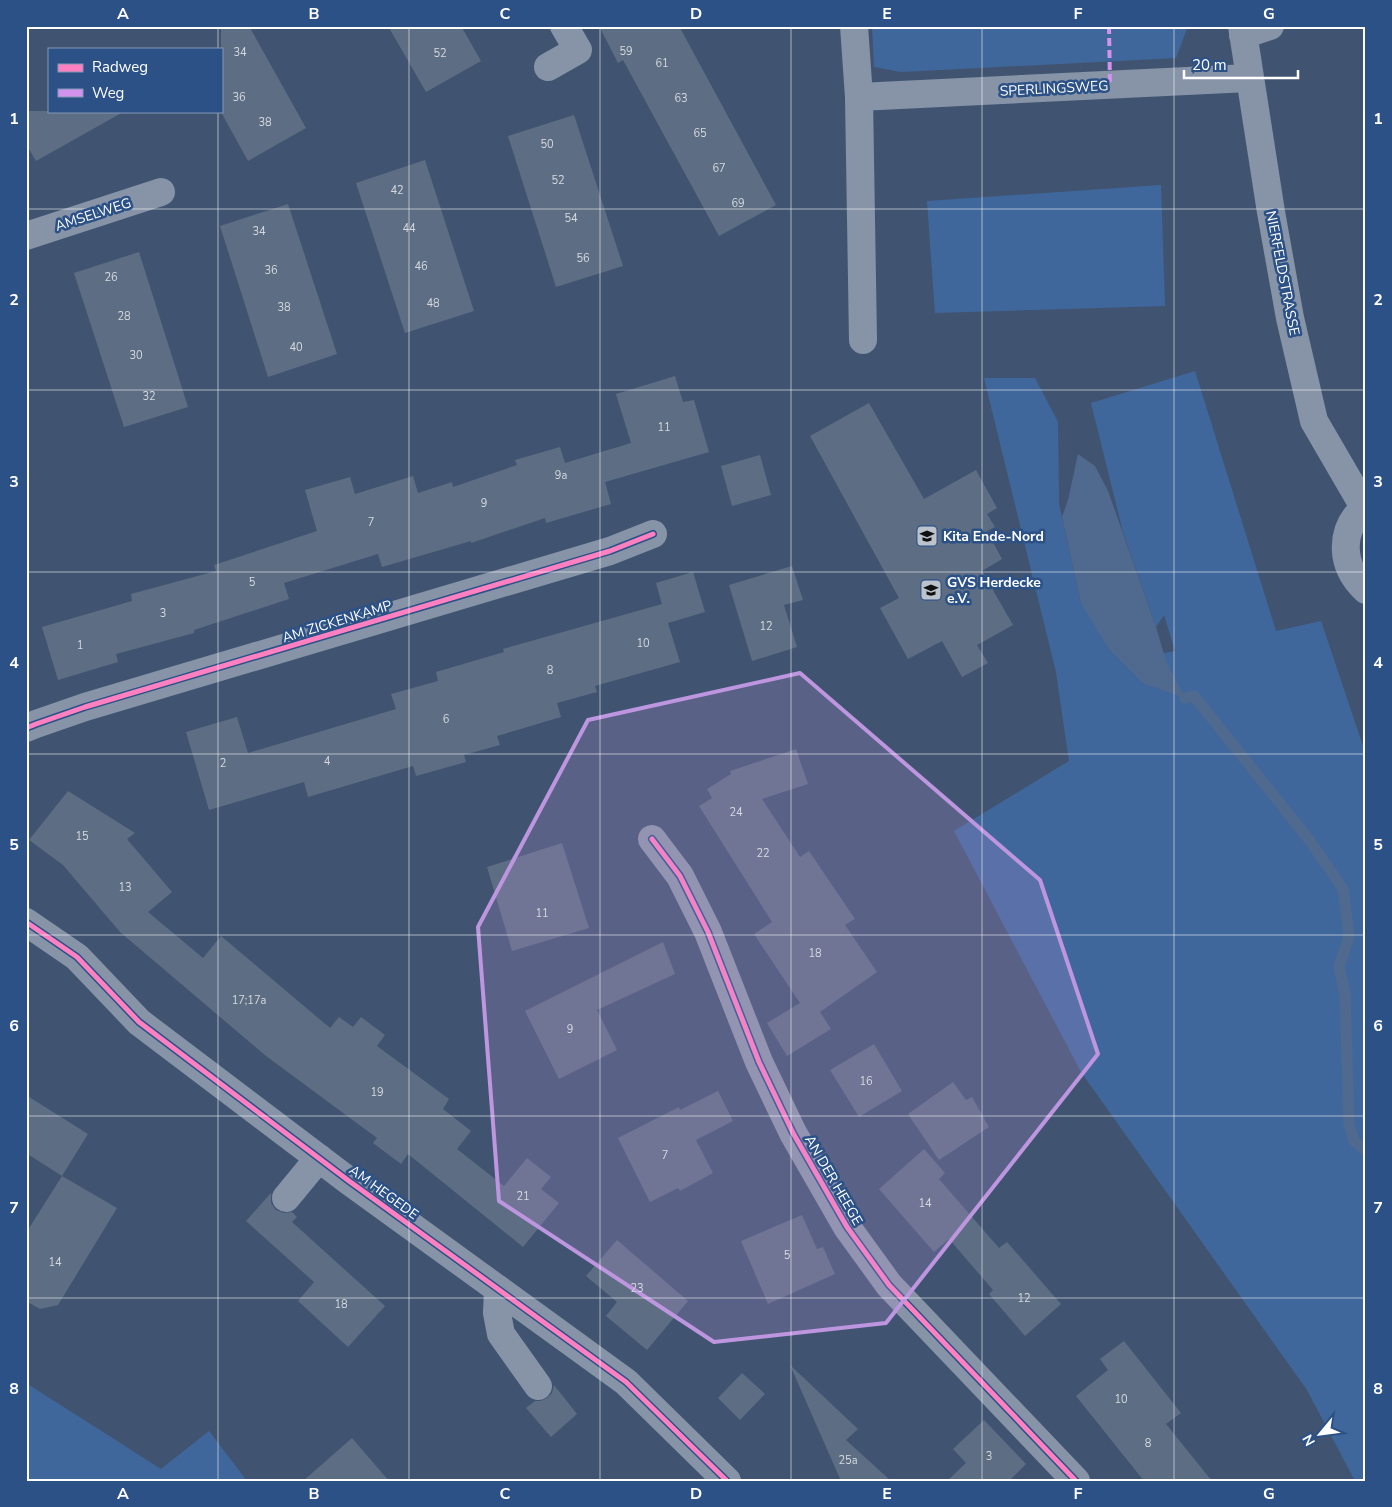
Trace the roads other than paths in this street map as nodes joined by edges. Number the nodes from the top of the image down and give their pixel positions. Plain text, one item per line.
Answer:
1 (564, 26) edge
2 (854, 26) edge
3 (1270, 26) edge
4 (1242, 31) edge
5 (548, 67) dead end
6 (1249, 78) junction
7 (859, 97) junction
8 (161, 192) dead end
9 (26, 236) edge
10 (863, 340) dead end
11 (1365, 507) edge
12 (653, 534) dead end
13 (1366, 590) edge
14 (26, 728) edge
15 (652, 839) dead end
16 (26, 922) edge
17 (319, 1158) junction
18 (286, 1198) dead end
19 (498, 1289) junction
20 (538, 1386) dead end
21 (727, 1481) edge
22 (1076, 1481) edge

1 - 5 street
2 - 7 street
3 - 4 street
4 - 6 street, NIERFELDSTRASSE
6 - 7 street, SPERLINGSWEG
6 - 11 street, NIERFELDSTRASSE
7 - 10 street
8 - 9 street, AMSELWEG
11 - 13 street, NIERFELDSTRASSE
12 - 14 street, AM ZICKENKAMP
15 - 22 street, AN DER HEEGE
16 - 17 street, AM HEGEDE
17 - 18 street
17 - 19 street, AM HEGEDE
19 - 20 street
19 - 21 street, AM HEGEDE

